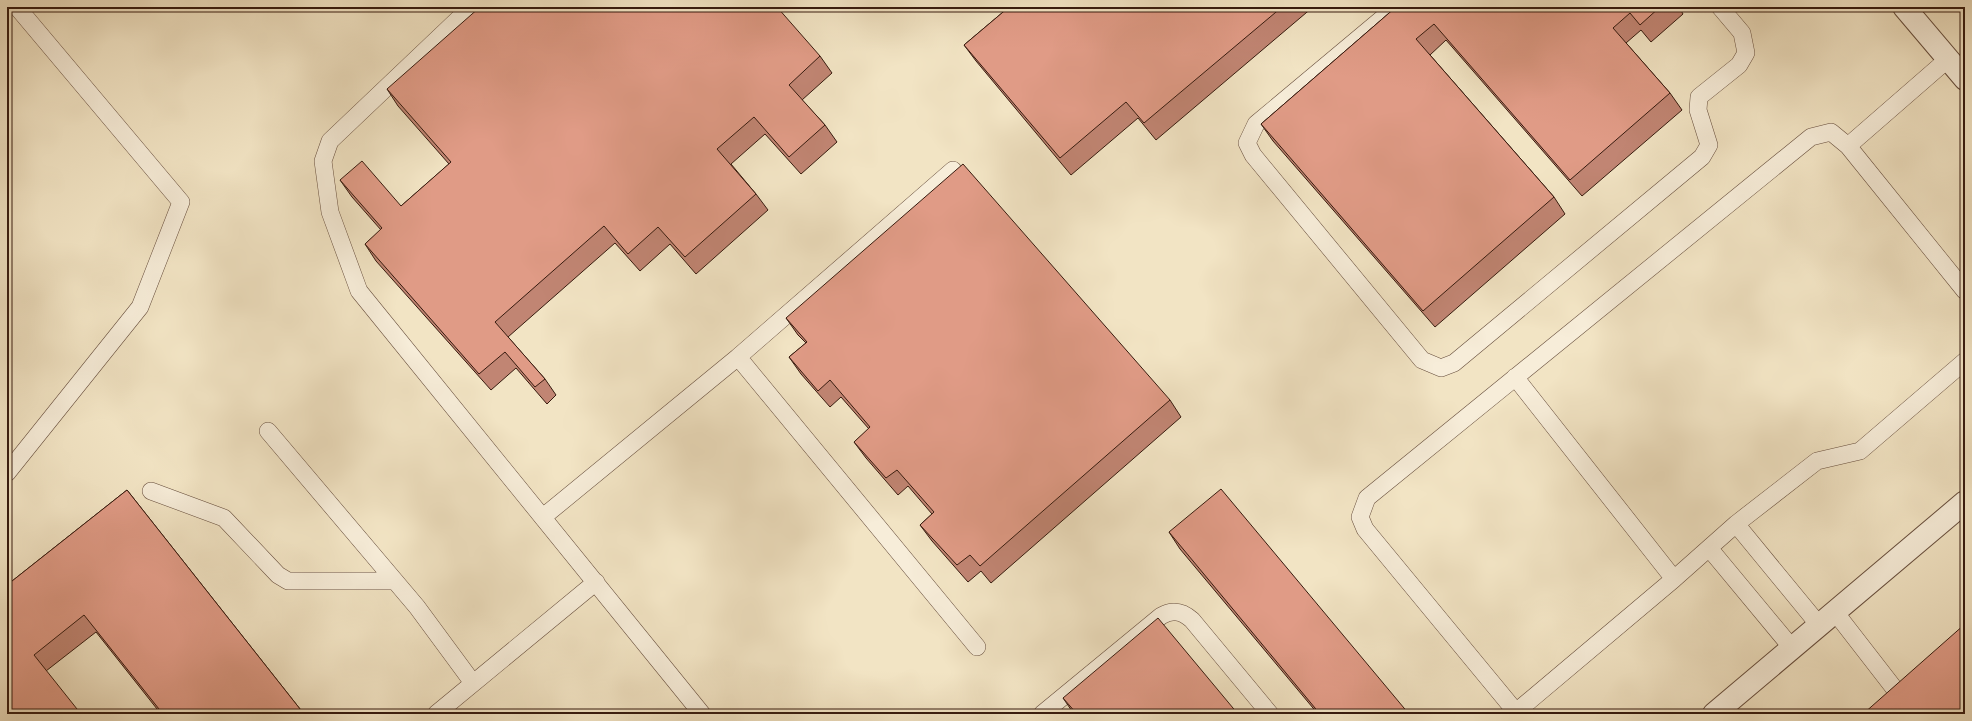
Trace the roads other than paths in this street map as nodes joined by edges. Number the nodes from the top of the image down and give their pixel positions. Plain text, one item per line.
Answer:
1 (17, 7) edge
2 (471, 7) edge
3 (1396, 7) edge
4 (1720, 7) edge
5 (1904, 7) edge
6 (1948, 59) junction
7 (1965, 79) edge
8 (1848, 146) junction
9 (953, 170) dead end
10 (1965, 291) edge
11 (738, 357) junction
12 (1965, 361) edge
13 (1515, 377) junction
14 (268, 431) dead end
15 (7, 473) edge
16 (151, 491) dead end
17 (1965, 502) edge
18 (543, 517) junction
19 (1736, 524) junction
20 (1709, 548) junction
21 (1674, 579) junction
22 (395, 581) junction
23 (596, 582) junction
24 (1827, 618) junction
25 (977, 647) dead end
26 (1792, 648) junction
27 (473, 683) junction
28 (1897, 692) edge
29 (1517, 713) edge
30 (436, 714) edge
31 (702, 714) edge
32 (1042, 714) edge
33 (1270, 714) edge
34 (1714, 714) edge

1 - 15 lane
2 - 18 lane
3 - 4 lane
5 - 6 street
6 - 7 street
6 - 8 lane
8 - 10 lane
8 - 13 lane
9 - 11 lane
11 - 18 lane
11 - 25 lane
12 - 19 lane
13 - 21 lane
13 - 29 lane
14 - 22 lane
16 - 22 lane
17 - 24 street
18 - 23 lane
19 - 20 lane
19 - 24 lane
20 - 21 lane
20 - 26 lane
21 - 29 lane
22 - 27 lane
23 - 27 lane
23 - 31 lane
24 - 26 street
24 - 28 lane
26 - 34 street
27 - 30 lane
32 - 33 lane

